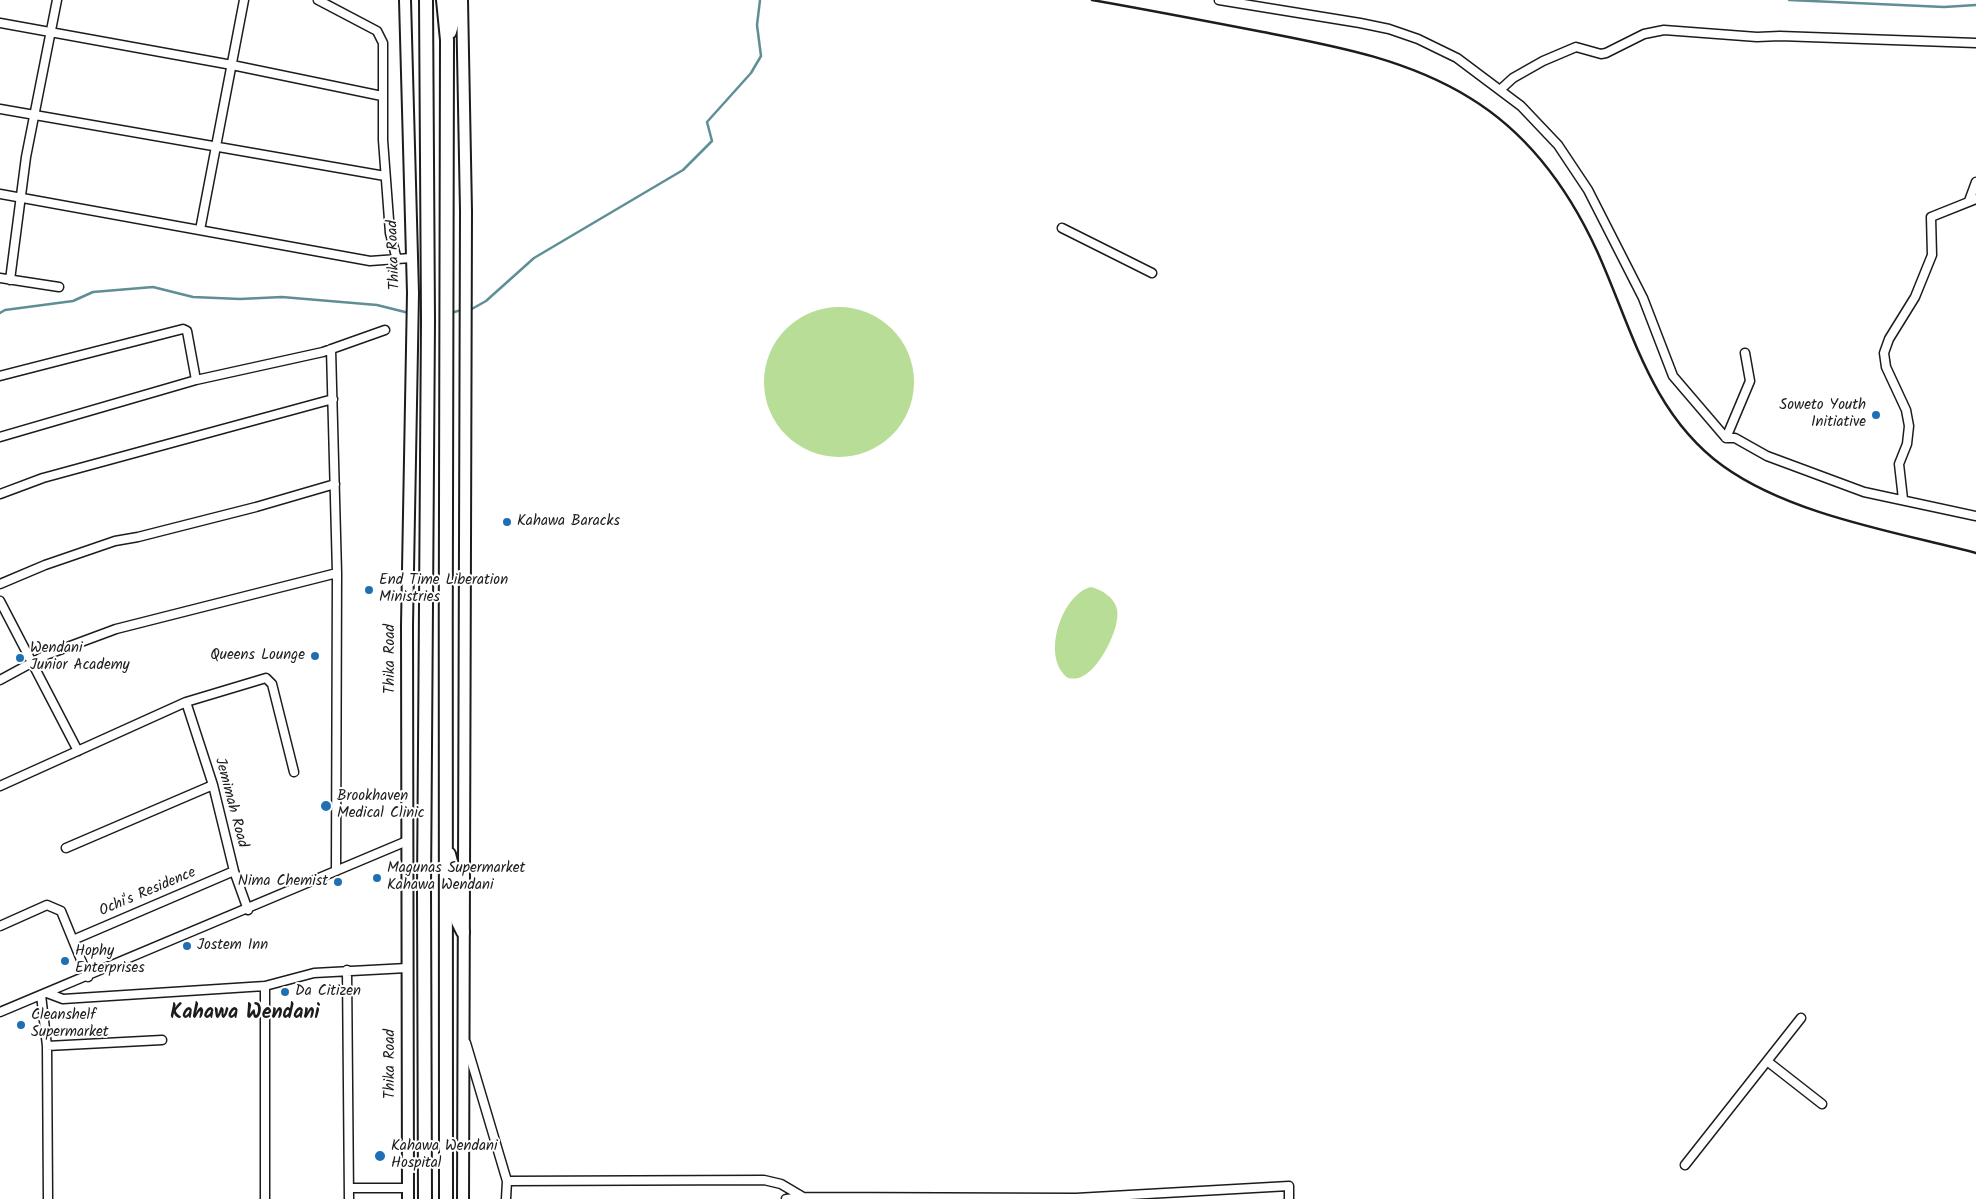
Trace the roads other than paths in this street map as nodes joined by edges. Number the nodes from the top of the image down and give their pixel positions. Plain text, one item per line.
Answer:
1 (57, 0) edge
2 (244, 0) edge
3 (318, 0) edge
4 (405, 0) edge
5 (418, 0) edge
6 (426, 0) edge
7 (443, 0) edge
8 (454, 0) edge
9 (462, 0) edge
10 (1219, 0) edge
11 (0, 23) edge
12 (426, 25) junction
13 (51, 33) junction
14 (447, 40) junction
15 (1976, 43) edge
16 (232, 65) junction
17 (1501, 89) junction
18 (382, 96) junction
19 (0, 109) edge
20 (34, 115) junction
21 (217, 148) junction
22 (385, 176) junction
23 (1976, 182) edge
24 (0, 194) edge
25 (21, 198) junction
26 (1972, 200) edge
27 (1062, 228) dead end
28 (200, 230) junction
29 (411, 258) junction
30 (397, 260) junction
31 (1152, 273) dead end
32 (0, 278) edge
33 (10, 280) junction
34 (59, 287) dead end
35 (385, 330) dead end
36 (331, 350) junction
37 (1745, 352) dead end
38 (0, 376) edge
39 (196, 380) junction
40 (334, 398) junction
41 (0, 437) edge
42 (1726, 438) junction
43 (335, 484) junction
44 (0, 494) edge
45 (1903, 499) junction
46 (1976, 516) edge
47 (337, 573) junction
48 (0, 584) edge
49 (0, 601) edge
50 (32, 662) junction
51 (0, 680) edge
52 (186, 702) junction
53 (78, 751) junction
54 (294, 772) dead end
55 (213, 785) junction
56 (0, 786) edge
57 (445, 840) junction
58 (407, 841) junction
59 (66, 848) dead end
60 (336, 870) junction
61 (234, 871) junction
62 (248, 910) junction
63 (0, 926) edge
64 (463, 932) junction
65 (73, 940) junction
66 (407, 968) junction
67 (347, 970) junction
68 (88, 976) junction
69 (265, 986) junction
70 (44, 994) junction
71 (0, 1012) edge
72 (1801, 1018) dead end
73 (464, 1036) junction
74 (162, 1040) dead end
75 (48, 1046) junction
76 (1767, 1061) junction
77 (1822, 1104) dead end
78 (1685, 1165) dead end
79 (507, 1181) junction
80 (349, 1188) junction
81 (408, 1188) junction
82 (804, 1197) junction
83 (48, 1199) edge
84 (265, 1199) edge
85 (348, 1199) edge
86 (408, 1199) edge
87 (425, 1199) edge
88 (446, 1199) edge
89 (463, 1199) edge
90 (506, 1199) edge
91 (786, 1199) edge
92 (1289, 1199) edge

1 - 13 street
2 - 16 street
3 - 18 street
4 - 29 main road, Thika Road
5 - 12 highway
6 - 12 highway, Thika Road
7 - 14 highway
8 - 14 highway
9 - 64 main road
10 - 17 street
11 - 13 street
12 - 87 highway, Thika Road
13 - 16 street
13 - 20 street
14 - 57 highway
15 - 17 street
16 - 18 street
16 - 21 street
17 - 42 street
18 - 22 street
19 - 20 street
20 - 21 street
20 - 25 street
21 - 22 street
21 - 28 street
22 - 30 street
23 - 26 street
24 - 25 street
25 - 28 street
25 - 33 street
26 - 45 street
27 - 31 street
28 - 30 street
29 - 30 street
29 - 58 main road, Thika Road
32 - 33 street
33 - 34 street
35 - 36 street
36 - 39 street
36 - 40 street
37 - 42 street
38 - 39 street
39 - 41 street
40 - 43 street
40 - 44 street
42 - 45 street
43 - 47 street
43 - 48 street
45 - 46 street
47 - 50 street
47 - 60 street
49 - 50 street
50 - 51 street
50 - 53 street
52 - 53 street
52 - 54 street
52 - 55 street, Jemimah Road
53 - 56 street
55 - 59 street
55 - 61 street, Jemimah Road
57 - 64 highway
57 - 88 highway
58 - 60 street
58 - 66 main road, Thika Road
60 - 62 street
61 - 62 street, Jemimah Road
61 - 65 street, Ochi's Residence
62 - 68 street
63 - 65 street
64 - 73 main road
65 - 68 street
66 - 67 street
66 - 81 main road, Thika Road
67 - 69 street
67 - 80 street
68 - 70 street
69 - 70 street
69 - 84 street
70 - 71 street
70 - 75 street
72 - 76 street
73 - 79 street
73 - 89 main road
74 - 75 street
75 - 83 street
76 - 77 street
76 - 78 street
79 - 82 street
79 - 90 street
80 - 81 street
80 - 85 street
81 - 86 main road, Thika Road
82 - 91 street
82 - 92 street

